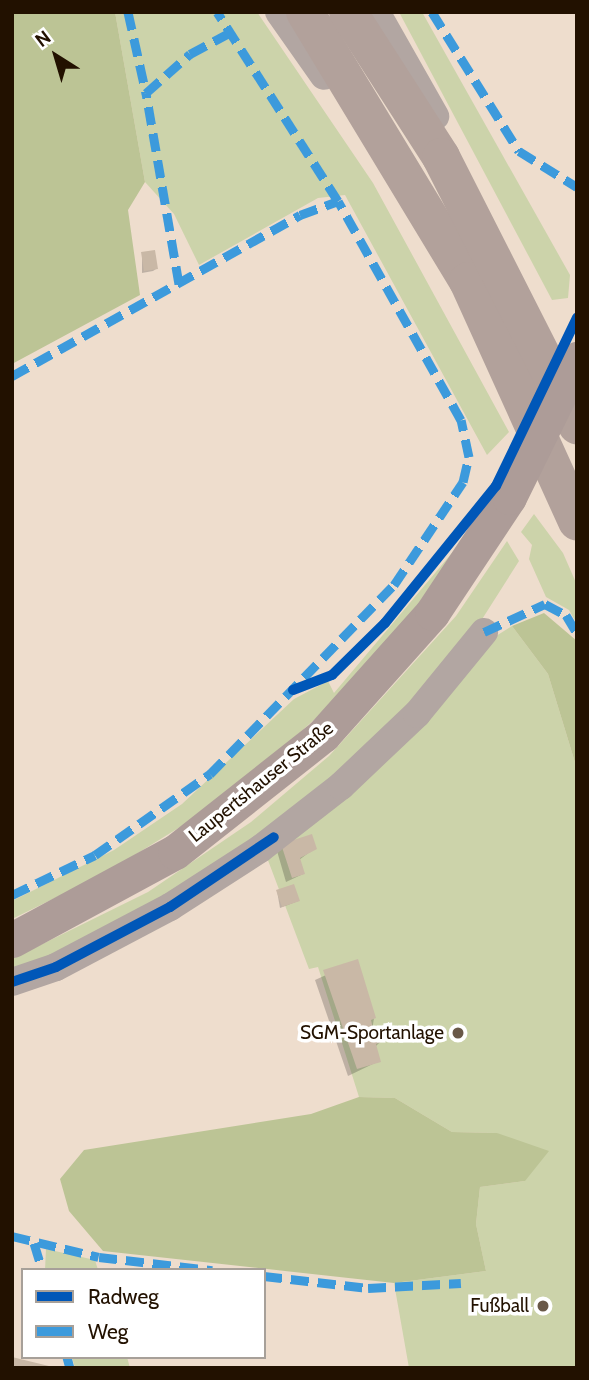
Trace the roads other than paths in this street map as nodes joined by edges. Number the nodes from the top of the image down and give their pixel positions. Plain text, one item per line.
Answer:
1 (279, 12) edge
2 (305, 12) edge
3 (348, 12) edge
4 (376, 12) edge
5 (417, 190) junction
6 (516, 297) junction
7 (577, 359) edge
8 (577, 425) edge
9 (577, 521) edge
10 (484, 632) dead end
11 (12, 940) edge
12 (12, 982) edge

1 - 5 street
2 - 5 highway
3 - 6 highway
4 - 6 street
5 - 9 highway
6 - 8 highway
7 - 11 main road, Laupertshauser Straße, bridge
10 - 12 street

